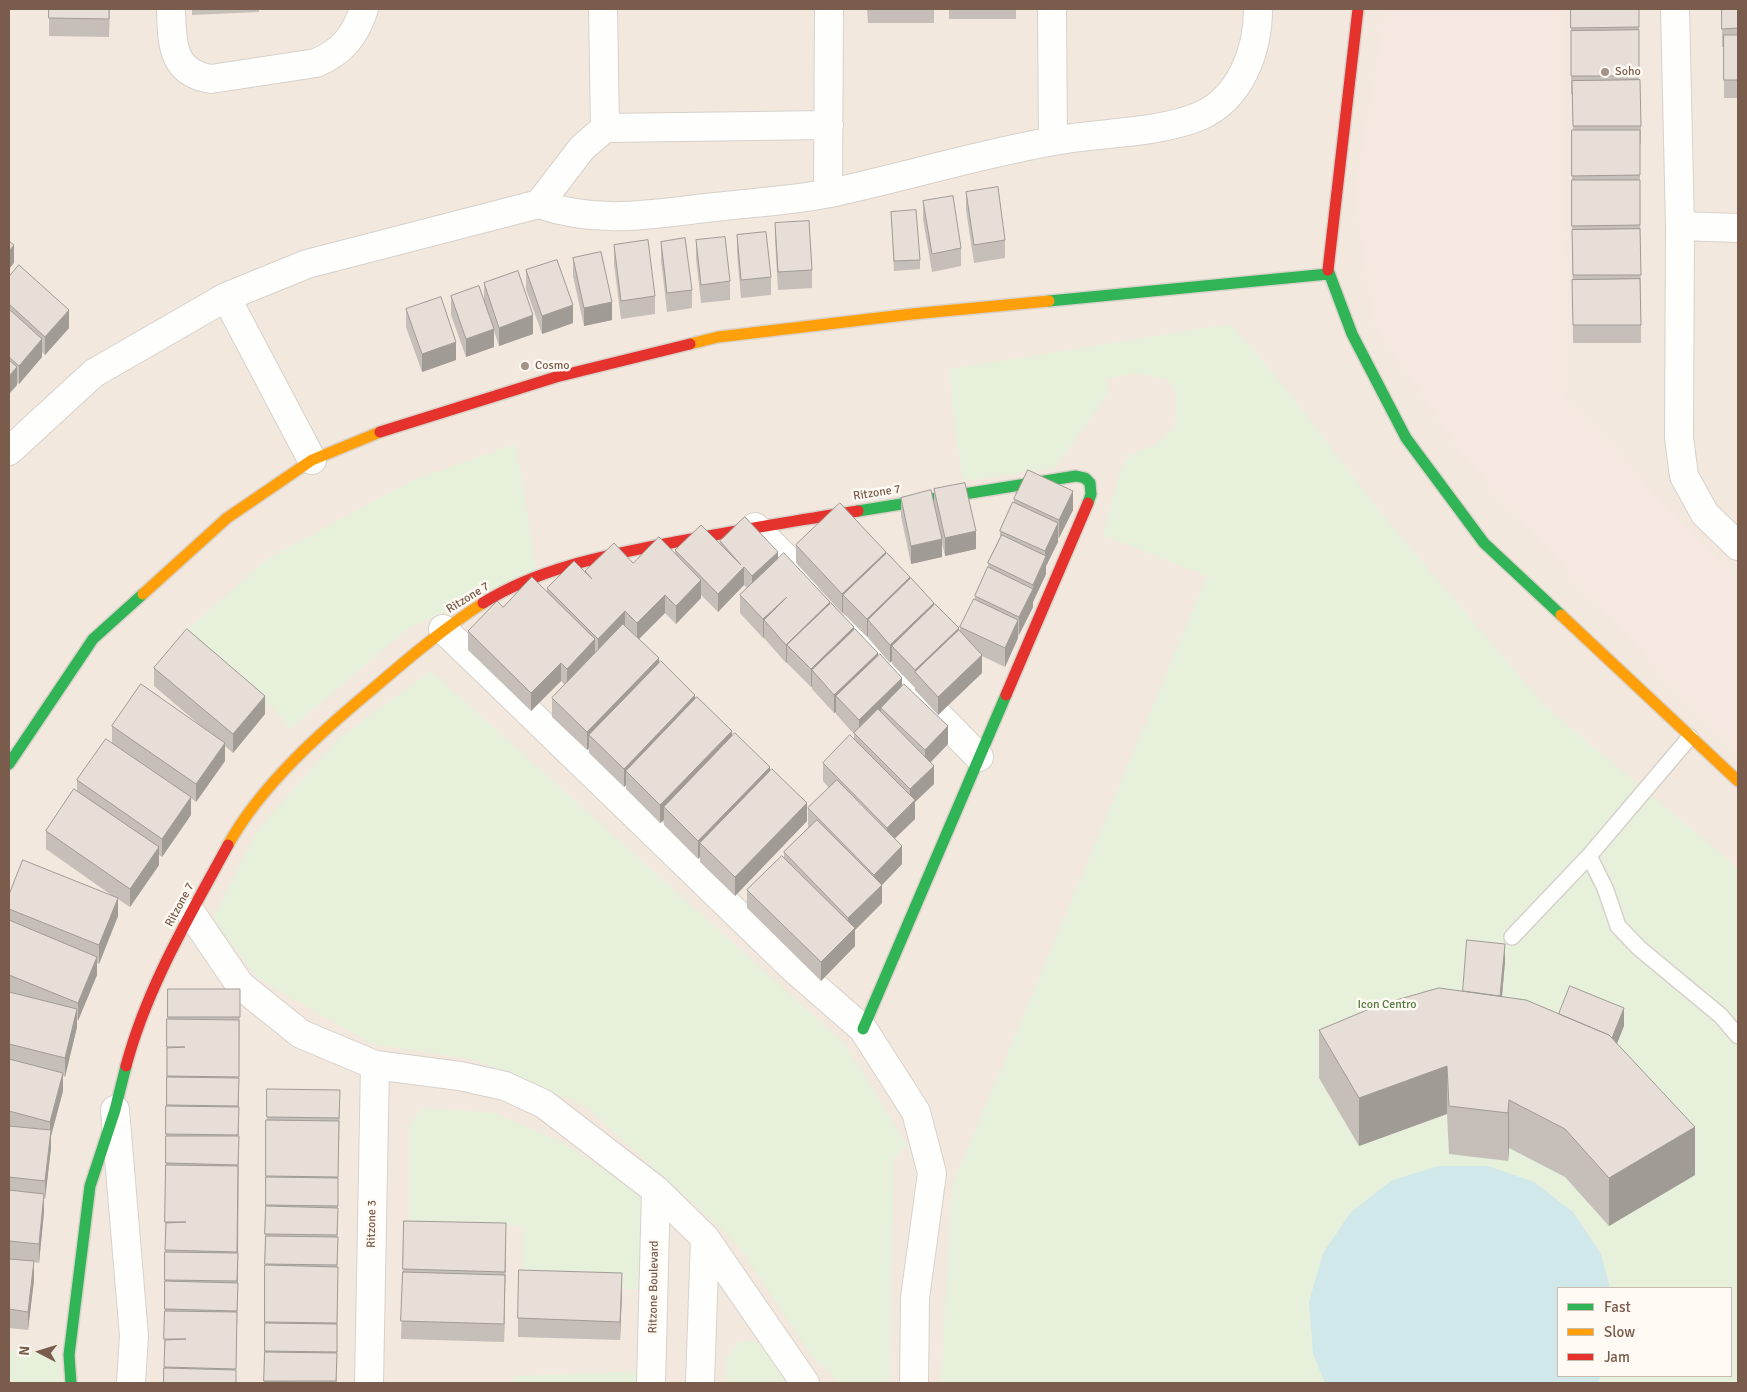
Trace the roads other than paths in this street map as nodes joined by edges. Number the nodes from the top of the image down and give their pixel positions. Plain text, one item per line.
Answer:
1 (171, 9) edge
2 (364, 9) edge
3 (603, 9) edge
4 (830, 9) edge
5 (1052, 9) edge
6 (1258, 9) edge
7 (1358, 9) edge
8 (1675, 9) edge
9 (829, 125) junction
10 (605, 128) junction
11 (1053, 141) junction
12 (828, 194) junction
13 (539, 204) junction
14 (1680, 226) junction
15 (1738, 228) edge
16 (1328, 274) junction
17 (226, 297) junction
18 (9, 452) edge
19 (312, 460) junction
20 (755, 527) junction
21 (1738, 546) edge
22 (443, 629) junction
23 (1690, 737) junction
24 (979, 757) junction
25 (9, 764) edge
26 (1738, 781) edge
27 (1589, 856) junction
28 (191, 913) junction
29 (1512, 937) dead end
30 (863, 1029) junction
31 (1738, 1036) edge
32 (375, 1065) junction
33 (115, 1110) junction
34 (656, 1190) junction
35 (704, 1238) junction
36 (72, 1383) edge
37 (131, 1383) edge
38 (369, 1383) edge
39 (651, 1383) edge
40 (700, 1383) edge
41 (805, 1383) edge
42 (914, 1383) edge

1 - 2 street
3 - 10 street
4 - 9 street
5 - 11 street
6 - 11 street
7 - 16 street
8 - 14 street
9 - 10 street
9 - 12 street
10 - 13 street
11 - 12 street
12 - 13 street
13 - 17 street
14 - 15 street
14 - 21 street
16 - 19 street
16 - 23 street
17 - 18 street
17 - 19 street
19 - 25 street
20 - 22 street, Ritzone 7
20 - 24 street
20 - 24 street, Ritzone 7
22 - 28 street, Ritzone 7
22 - 30 street
23 - 26 street
23 - 27 lane
24 - 30 street
27 - 29 lane
27 - 31 lane
28 - 32 street
28 - 33 street, Ritzone 7
30 - 42 street
32 - 34 street
32 - 38 street, Ritzone 3
33 - 36 street, Ritzone 7
33 - 37 street
34 - 35 street
34 - 39 street, Ritzone Boulevard
35 - 40 street
35 - 41 street

